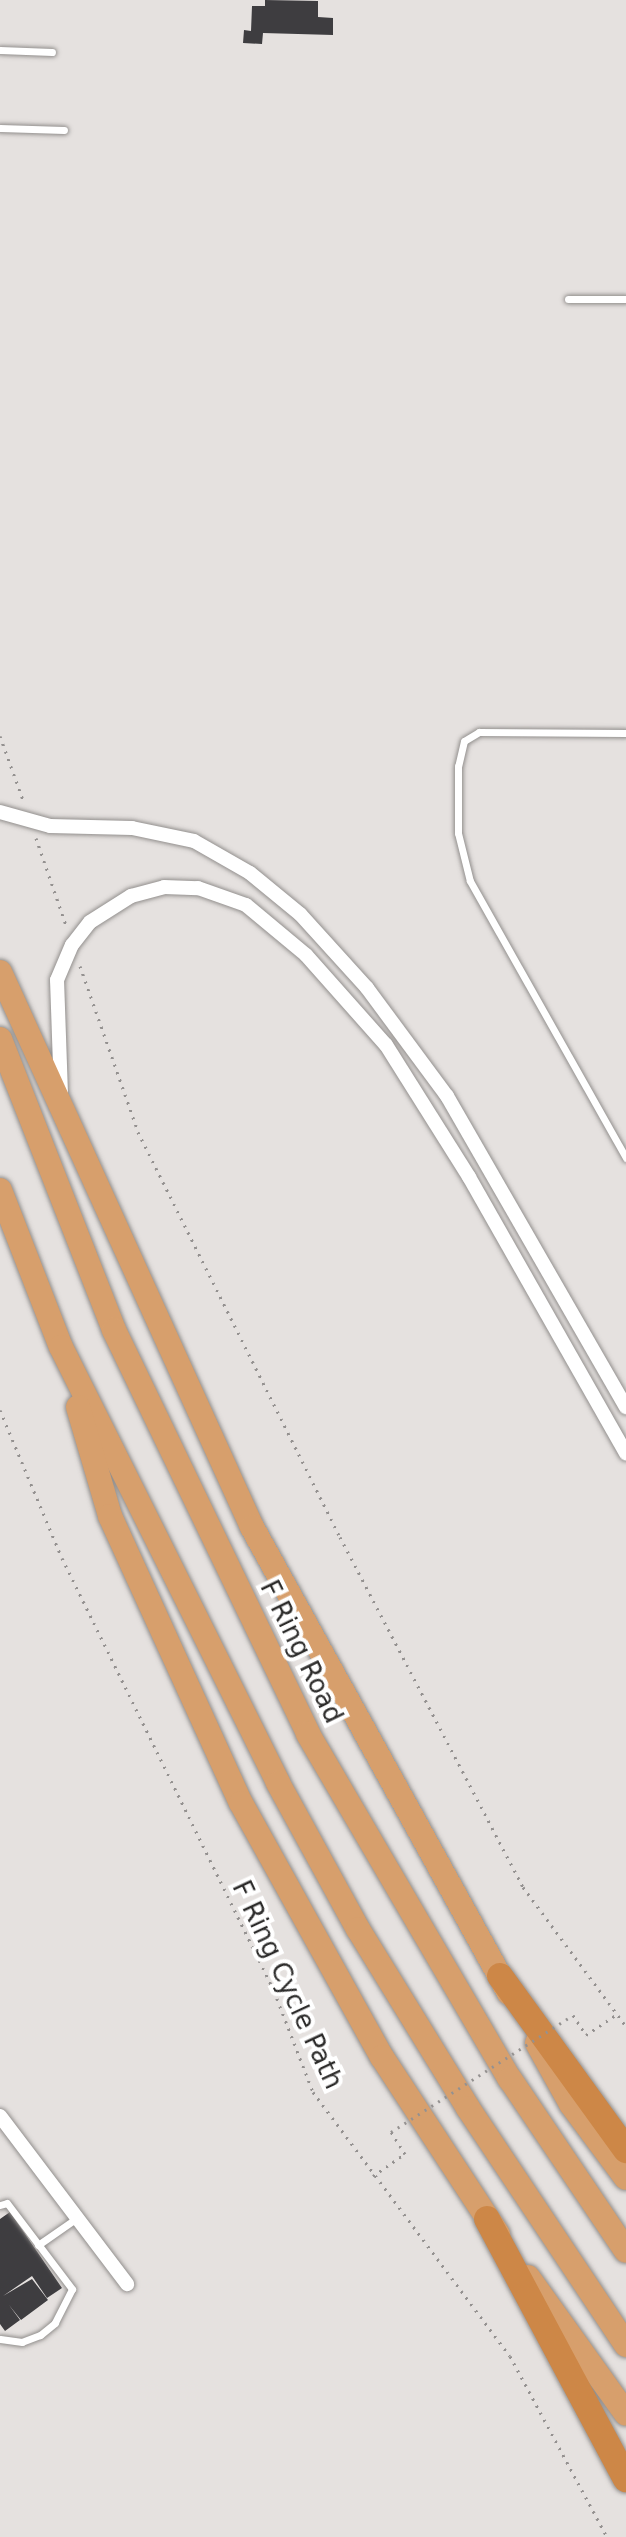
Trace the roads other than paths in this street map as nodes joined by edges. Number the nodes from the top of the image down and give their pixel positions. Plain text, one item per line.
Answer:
1 (0, 50) edge
2 (52, 52) dead end
3 (0, 128) edge
4 (64, 130) dead end
5 (568, 299) dead end
6 (626, 299) edge
7 (626, 733) edge
8 (0, 812) edge
9 (322, 937) junction
10 (306, 955) junction
11 (0, 972) edge
12 (0, 1039) edge
13 (62, 1106) junction
14 (626, 1158) edge
15 (0, 1190) edge
16 (61, 1347) junction
17 (626, 1407) edge
18 (626, 1453) edge
19 (500, 1976) junction
20 (0, 2116) edge
21 (626, 2150) edge
22 (626, 2178) edge
23 (0, 2205) edge
24 (77, 2218) junction
25 (487, 2219) junction
26 (38, 2245) junction
27 (626, 2251) edge
28 (127, 2284) dead end
29 (0, 2339) edge
30 (626, 2345) edge
31 (626, 2414) edge
32 (626, 2479) edge

1 - 2 lane
3 - 4 lane
5 - 6 lane
7 - 14 lane
8 - 9 street
9 - 10 street
9 - 17 street
10 - 13 street
10 - 18 street
11 - 13 highway
12 - 27 highway, F Ring Road
13 - 19 highway
15 - 16 highway
16 - 25 highway
16 - 30 highway
19 - 21 highway
19 - 22 highway
20 - 24 street
23 - 26 lane
24 - 26 lane
24 - 28 street
25 - 31 highway
25 - 32 highway
26 - 29 lane

